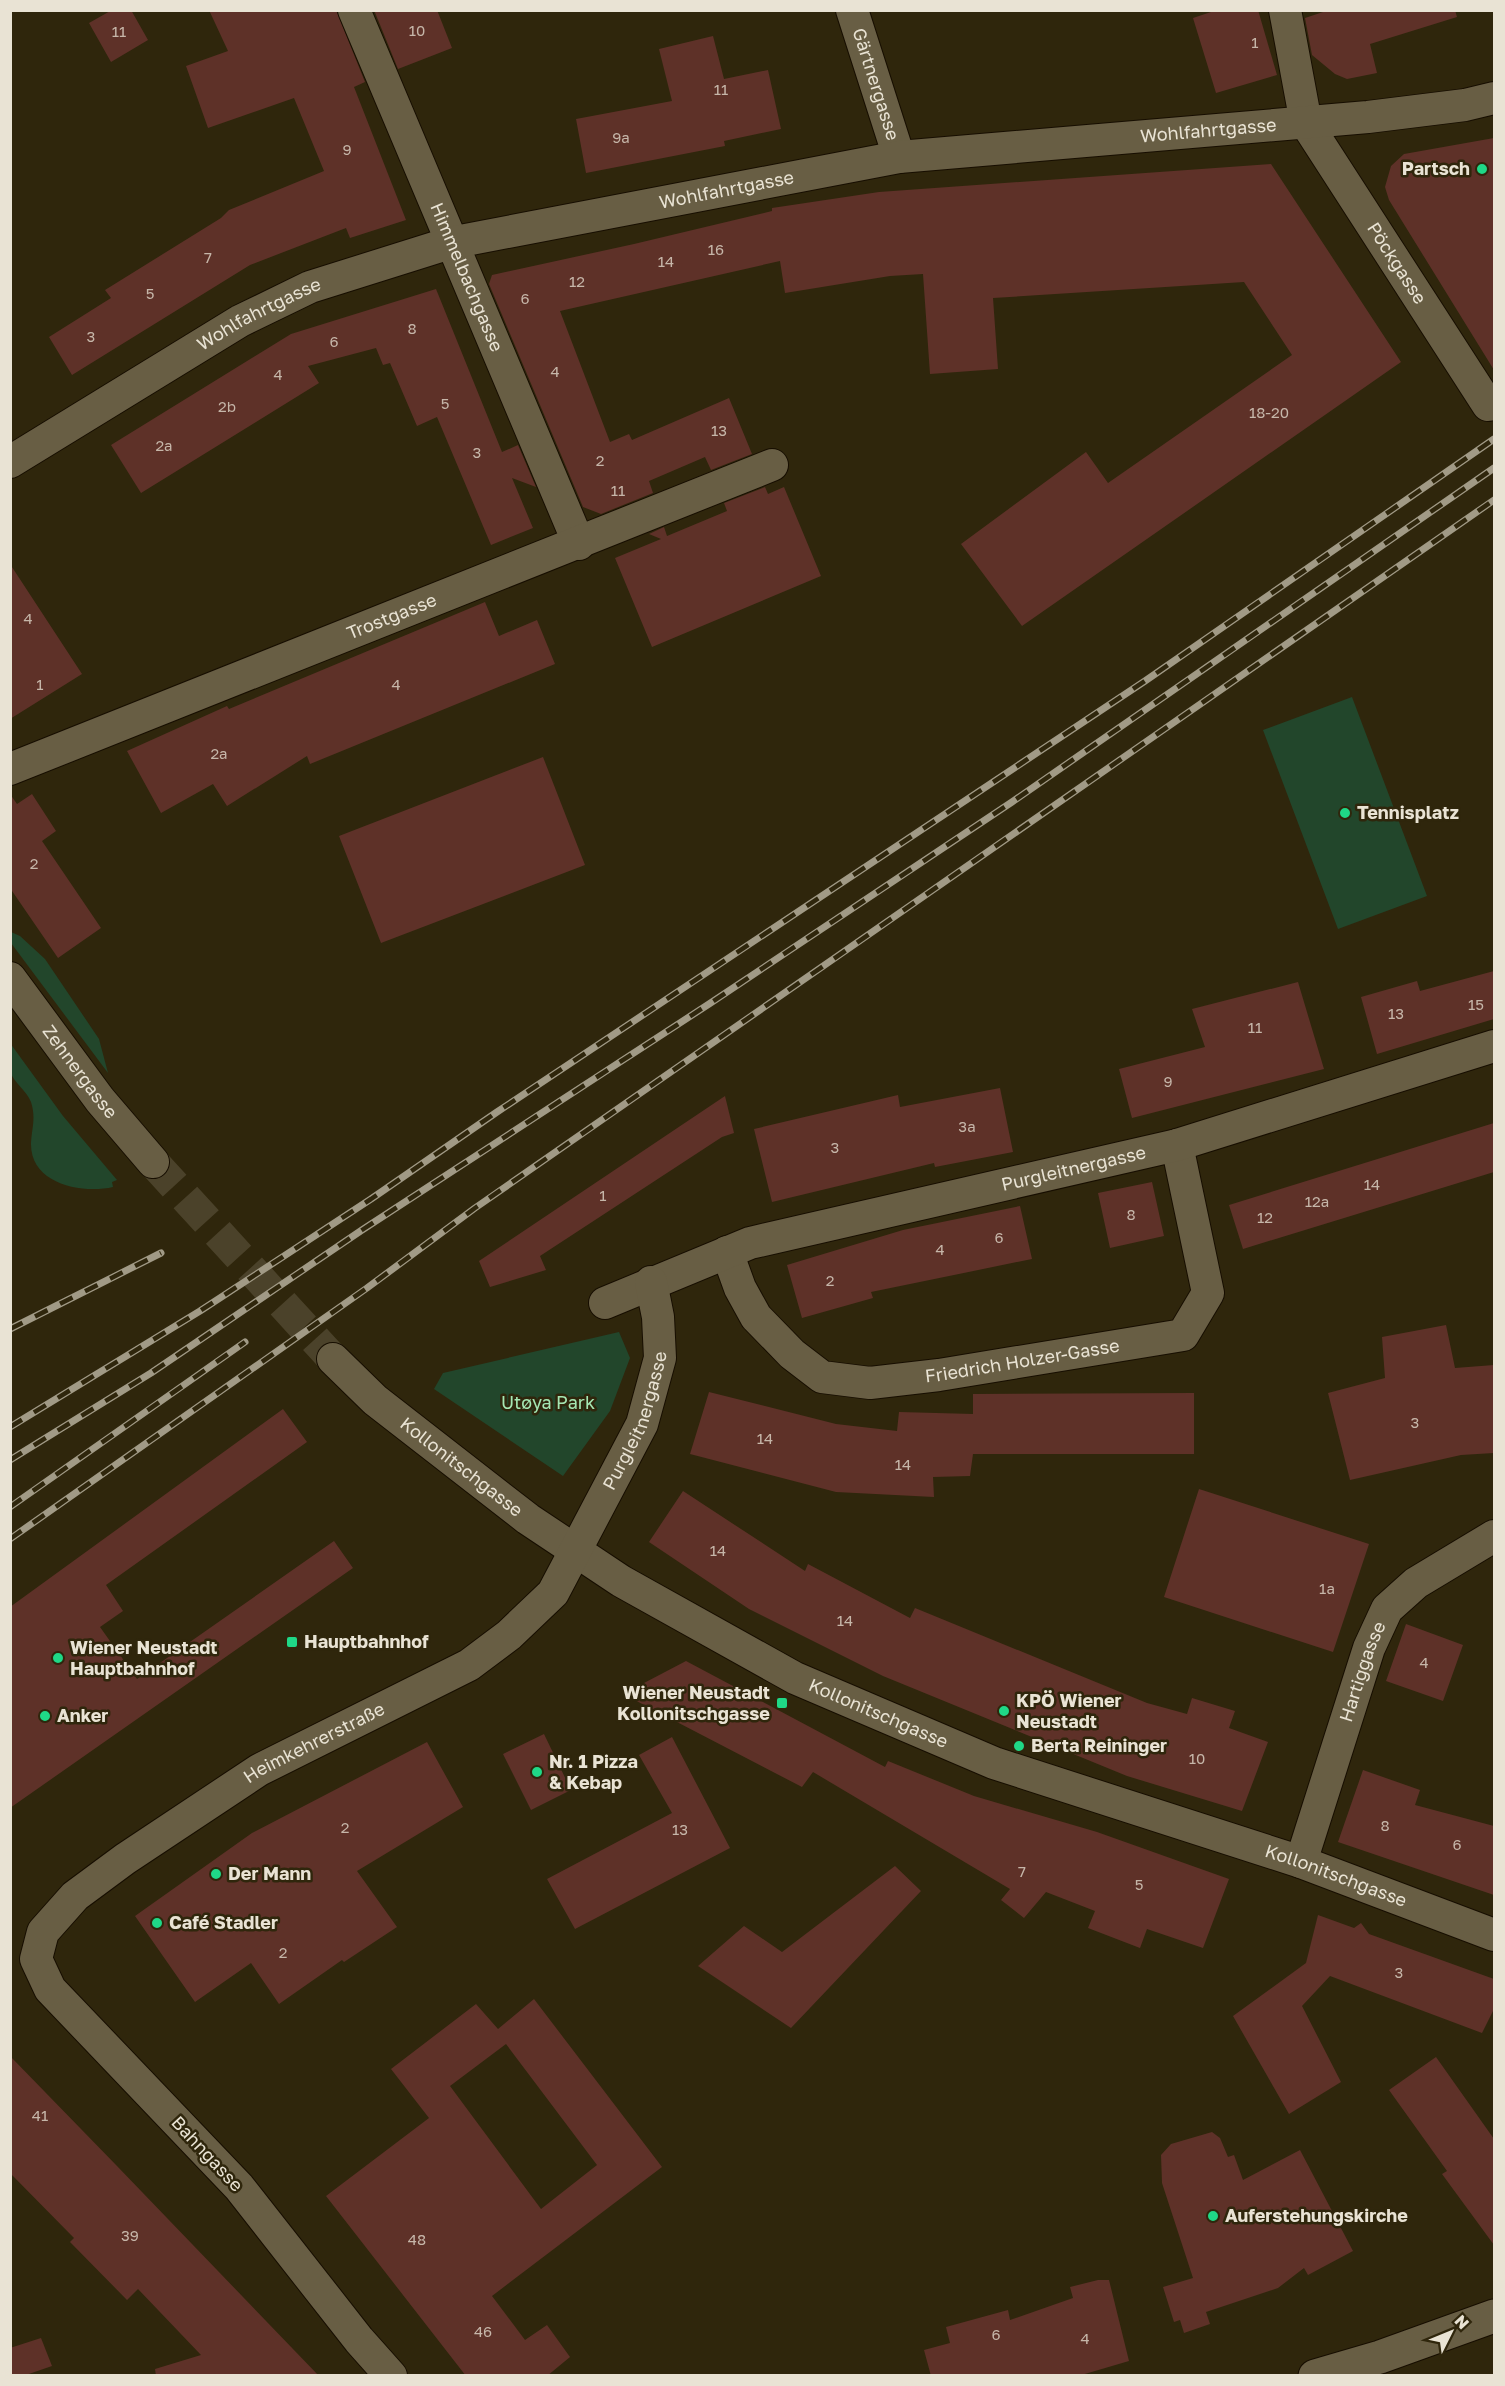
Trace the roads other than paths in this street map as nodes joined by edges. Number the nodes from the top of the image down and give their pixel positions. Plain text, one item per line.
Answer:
1 (354, 10) edge
2 (852, 10) edge
3 (1285, 10) edge
4 (1494, 98) edge
5 (1306, 123) junction
6 (899, 157) junction
7 (450, 243) junction
8 (1488, 405) dead end
9 (10, 462) edge
10 (772, 465) dead end
11 (579, 544) junction
12 (10, 769) edge
13 (10, 978) edge
14 (1494, 1046) edge
15 (1178, 1145) junction
16 (153, 1161) tunnel mouth
17 (727, 1252) junction
18 (651, 1282) junction
19 (605, 1303) dead end
20 (333, 1359) tunnel mouth
21 (1494, 1536) edge
22 (576, 1550) junction
23 (1301, 1862) junction
24 (43, 1932) joint
25 (1494, 1935) edge
26 (1494, 2316) edge
27 (1384, 2367) edge
28 (391, 2376) edge
29 (1315, 2376) edge

1 - 7 street, Himmelbachgasse
2 - 6 street, Gärtnergasse
3 - 5 street
4 - 5 street, Wohlfahrtgasse
5 - 6 street, Wohlfahrtgasse
5 - 8 street, Pöckgasse
6 - 7 street, Wohlfahrtgasse
7 - 9 street, Wohlfahrtgasse
7 - 11 street, Himmelbachgasse
10 - 11 street, Trostgasse
11 - 12 street, Trostgasse
13 - 16 street, Zehnergasse
14 - 15 street, Purgleitnergasse
15 - 17 street, Purgleitnergasse
15 - 17 street, Friedrich Holzer-Gasse
17 - 18 street, Purgleitnergasse
18 - 19 street, Purgleitnergasse
18 - 22 street, Purgleitnergasse
20 - 22 street, Kollonitschgasse
21 - 23 street, Hartiggasse
22 - 23 street, Kollonitschgasse
22 - 24 street, Heimkehrerstraße
23 - 25 street, Kollonitschgasse
24 - 28 street, Bahngasse
26 - 27 street
27 - 29 street

